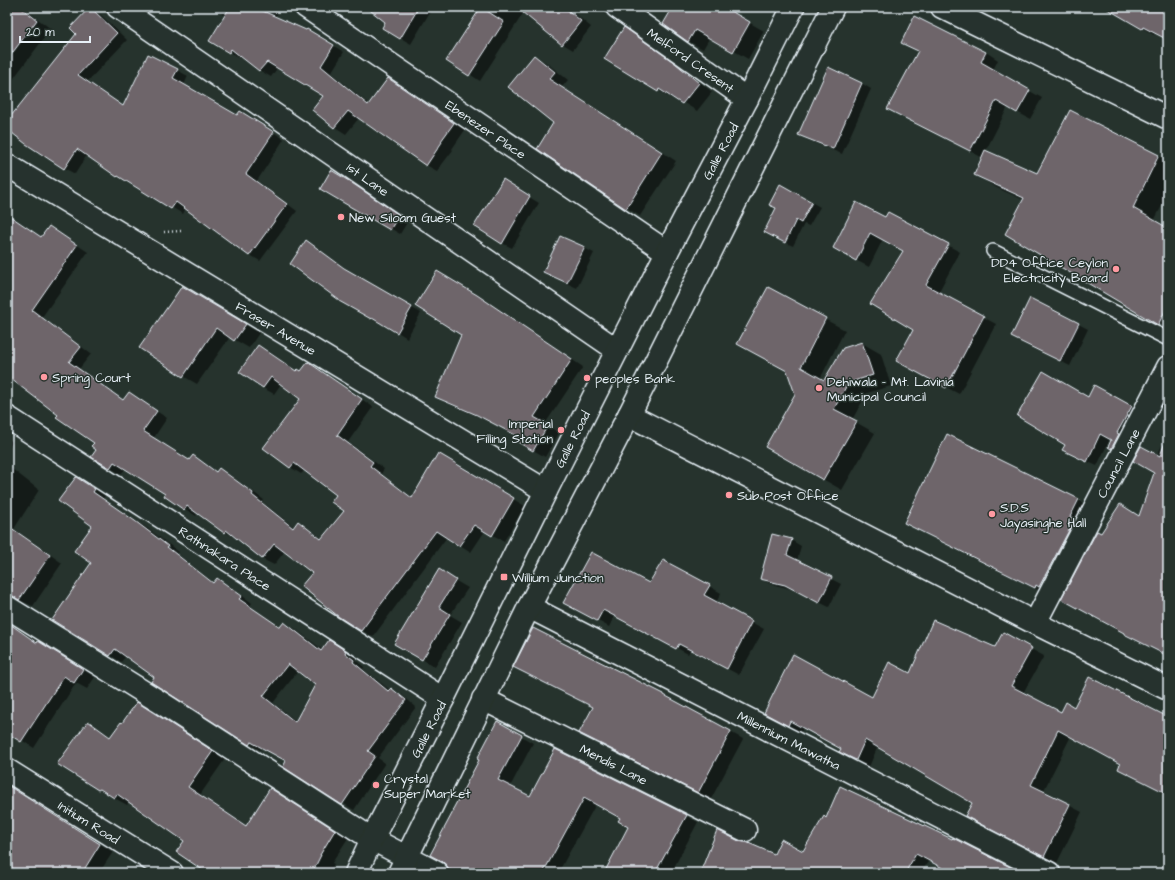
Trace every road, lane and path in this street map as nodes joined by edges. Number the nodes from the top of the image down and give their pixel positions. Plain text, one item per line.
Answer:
1 (118, 7) edge
2 (306, 7) edge
3 (617, 7) edge
4 (793, 7) edge
5 (833, 7) edge
6 (942, 7) edge
7 (746, 99) junction
8 (1168, 118) edge
9 (7, 166) edge
10 (993, 251) dead end
11 (667, 252) junction
12 (1168, 340) edge
13 (617, 350) junction
14 (1168, 368) edge
15 (629, 416) junction
16 (7, 417) edge
17 (546, 491) junction
18 (7, 607) edge
19 (529, 607) junction
20 (1035, 623) junction
21 (1168, 688) edge
22 (443, 699) junction
23 (483, 699) junction
24 (7, 770) edge
25 (745, 830) dead end
26 (372, 839) junction
27 (403, 865) edge
28 (172, 873) edge
29 (356, 873) edge
30 (437, 873) edge
31 (1049, 873) edge

1 - 13 main road, 1st Lane
2 - 11 main road, Ebenezer Place
3 - 7 main road, Melford Cresent
4 - 7 main road, Galle Road
5 - 15 main road
6 - 8 main road
7 - 11 main road, Galle Road
9 - 17 main road, Fraser Avenue
10 - 12 lane
11 - 13 main road, Galle Road
13 - 17 main road, Galle Road
14 - 20 main road, Council Lane
15 - 19 main road
15 - 20 main road
16 - 22 main road, Rathnakara Place
17 - 22 main road, Galle Road
18 - 26 main road
19 - 23 main road
19 - 31 main road, Millennium Mawatha
20 - 21 main road
22 - 26 main road, Galle Road
23 - 25 main road, Mendis Lane
23 - 27 main road
24 - 28 main road, Initium Road
26 - 27 main road
26 - 29 main road, Galle Road
27 - 30 main road

